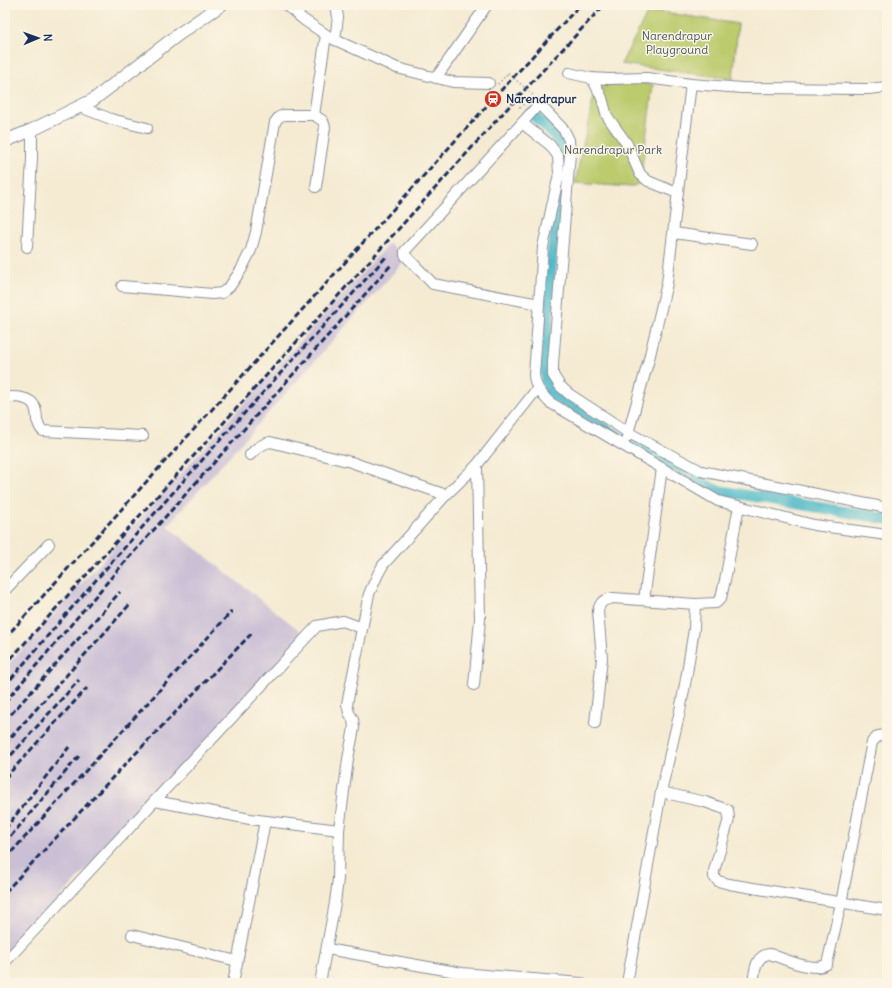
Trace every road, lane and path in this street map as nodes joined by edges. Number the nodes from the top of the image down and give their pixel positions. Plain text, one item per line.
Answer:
1 (221, 5) edge
2 (286, 5) edge
3 (336, 5) edge
4 (487, 5) edge
5 (326, 35) junction
6 (335, 40) junction
7 (569, 73) dead end
8 (436, 78) junction
9 (591, 78) junction
10 (492, 84) joint
11 (691, 84) junction
12 (887, 87) edge
13 (533, 95) dead end
14 (80, 107) junction
15 (314, 115) junction
16 (522, 123) junction
17 (147, 128) dead end
18 (32, 130) junction
19 (5, 141) edge
20 (316, 187) dead end
21 (677, 193) junction
22 (674, 233) junction
23 (752, 244) dead end
24 (27, 247) dead end
25 (122, 286) dead end
26 (539, 304) junction
27 (537, 389) junction
28 (5, 397) edge
29 (629, 433) junction
30 (143, 436) dead end
31 (624, 446) junction
32 (250, 455) dead end
33 (477, 465) junction
34 (662, 468) junction
35 (446, 495) junction
36 (739, 506) junction
37 (887, 508) edge
38 (887, 535) edge
39 (49, 544) dead end
40 (5, 590) edge
41 (644, 600) junction
42 (695, 604) junction
43 (362, 628) junction
44 (474, 685) dead end
45 (596, 723) dead end
46 (887, 735) edge
47 (661, 792) junction
48 (155, 801) junction
49 (265, 821) junction
50 (339, 830) junction
51 (841, 903) junction
52 (887, 910) edge
53 (132, 935) dead end
54 (326, 949) junction
55 (237, 961) junction
56 (5, 962) edge
57 (560, 982) edge
58 (233, 983) edge
59 (320, 983) edge
60 (581, 983) edge
61 (627, 983) edge
62 (753, 983) edge

1 - 14 street
2 - 5 street
3 - 6 street
4 - 8 street
5 - 6 street
5 - 15 street
6 - 8 street
7 - 9 street
8 - 10 street
9 - 11 street
9 - 21 street
10 - 13 path, bridge
11 - 12 street
11 - 21 street
14 - 17 street
14 - 18 street
15 - 20 street
15 - 25 street
16 - 26 street
16 - 26 street
16 - 29 street
18 - 19 street
18 - 24 street
21 - 22 street
22 - 23 street
22 - 29 street
26 - 27 street
27 - 31 street
27 - 33 street
28 - 30 street
29 - 31 street
29 - 37 street
31 - 34 street
32 - 35 street
33 - 35 street
33 - 44 street
34 - 36 street
34 - 41 street
35 - 43 street
36 - 38 street
36 - 42 street
39 - 40 street
41 - 42 street
41 - 45 street
42 - 47 street
43 - 48 street
43 - 50 street
46 - 51 street
47 - 51 street
47 - 61 street
48 - 49 street
48 - 56 street
49 - 50 street
49 - 55 street
50 - 54 street
51 - 52 street
51 - 62 street
53 - 55 street
54 - 57 street
54 - 59 street
55 - 58 street
57 - 60 street

